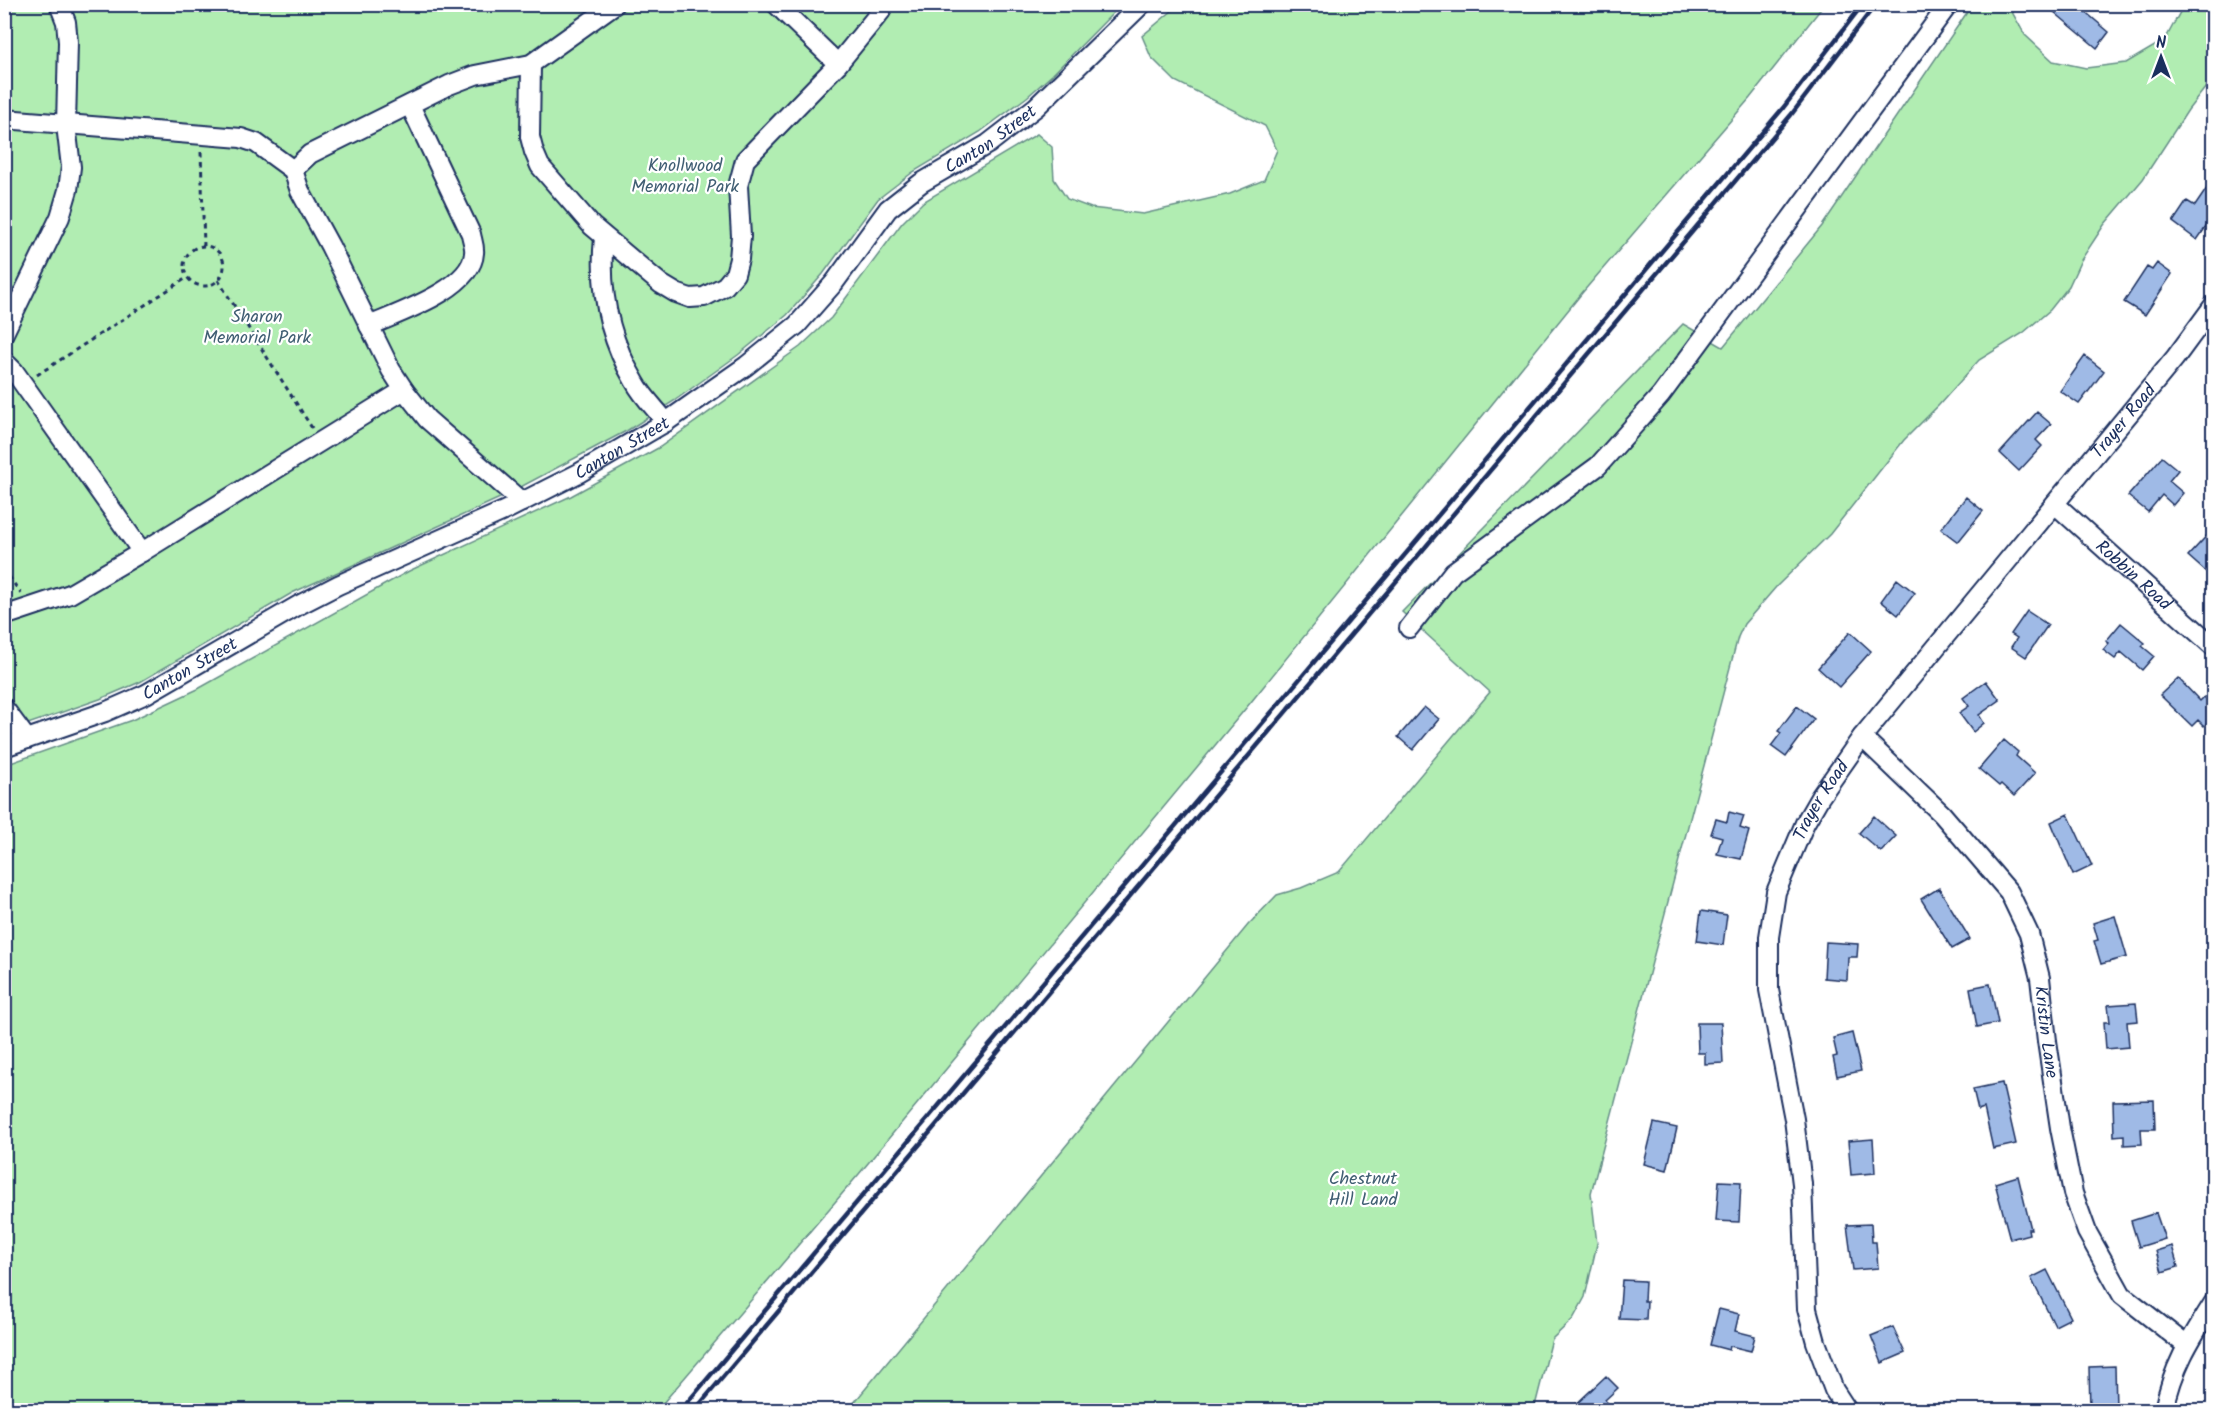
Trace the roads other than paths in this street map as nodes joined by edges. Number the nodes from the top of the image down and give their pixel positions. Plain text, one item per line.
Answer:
1 (59, 4) edge
2 (615, 4) edge
3 (776, 4) edge
4 (883, 4) edge
5 (1142, 4) edge
6 (1949, 4) edge
7 (531, 64) junction
8 (838, 64) junction
9 (410, 105) junction
10 (4, 119) edge
11 (66, 125) junction
12 (293, 170) junction
13 (604, 237) junction
14 (2214, 304) edge
15 (369, 326) junction
16 (4, 333) edge
17 (4, 361) edge
18 (404, 390) junction
19 (666, 422) junction
20 (522, 502) junction
21 (2055, 504) junction
22 (142, 552) junction
23 (4, 616) edge
24 (1409, 627) dead end
25 (2214, 647) edge
26 (4, 708) edge
27 (1862, 737) junction
28 (27, 739) junction
29 (4, 747) edge
30 (2214, 1302) edge
31 (2186, 1345) junction
32 (1847, 1410) edge
33 (2164, 1410) edge

1 - 11 street
2 - 7 street
3 - 8 street
4 - 8 street
5 - 19 street, Canton Street
6 - 24 street
7 - 9 street
7 - 13 street
8 - 13 street
9 - 12 street
9 - 15 street
10 - 11 street
11 - 12 street
11 - 16 street
12 - 15 street
13 - 19 street
14 - 21 street, Trayer Road
15 - 18 street
17 - 22 street
18 - 20 street
18 - 22 street
19 - 20 street, Canton Street
20 - 28 street, Canton Street
21 - 25 street, Robbin Road
21 - 27 street, Trayer Road
22 - 23 street
26 - 28 street
27 - 31 street, Kristin Lane
27 - 32 street, Trayer Road
28 - 29 street, Canton Street
30 - 31 street
31 - 33 street

